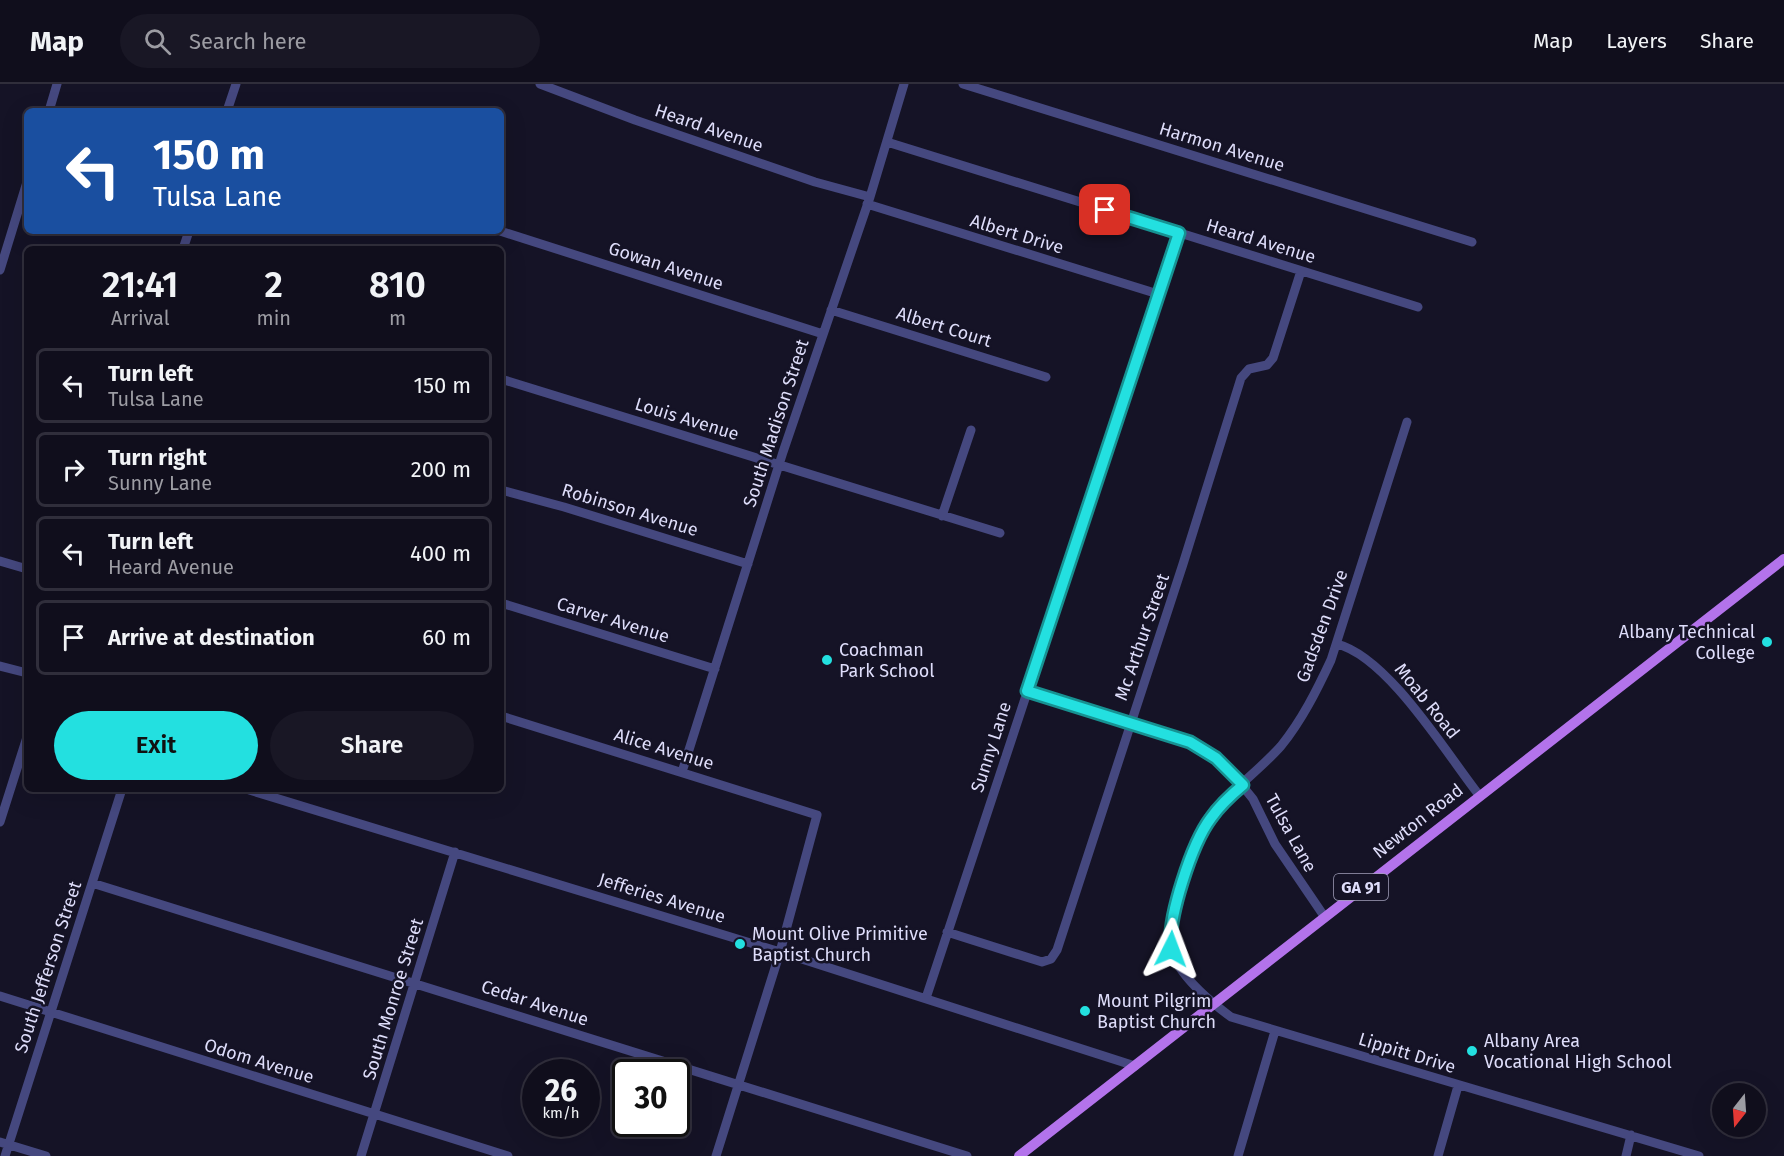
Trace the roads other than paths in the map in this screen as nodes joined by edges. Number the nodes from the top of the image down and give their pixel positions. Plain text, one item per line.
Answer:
1 (57, 84) edge
2 (236, 84) edge
3 (540, 84) edge
4 (904, 84) edge
5 (963, 84) edge
6 (50, 108) edge
7 (228, 108) edge
8 (887, 142) junction
9 (24, 192) edge
10 (868, 201) junction
11 (504, 232) edge
12 (1179, 233) junction
13 (1472, 242) dead end
14 (0, 270) edge
15 (1301, 271) junction
16 (1158, 294) junction
17 (1418, 307) dead end
18 (831, 310) junction
19 (823, 334) junction
20 (1046, 377) dead end
21 (504, 380) edge
22 (1407, 422) dead end
23 (971, 430) dead end
24 (779, 464) junction
25 (504, 491) edge
26 (942, 516) junction
27 (1000, 534) dead end
28 (1784, 559) edge
29 (0, 561) edge
30 (748, 564) junction
31 (24, 568) edge
32 (504, 604) edge
33 (1337, 644) junction
34 (0, 666) edge
35 (715, 669) junction
36 (24, 672) edge
37 (1027, 691) junction
38 (504, 717) edge
39 (1130, 724) junction
40 (24, 746) edge
41 (682, 772) junction
42 (1243, 785) junction
43 (121, 792) edge
44 (256, 792) edge
45 (1479, 795) junction
46 (0, 822) edge
47 (455, 852) junction
48 (92, 883) junction
49 (1324, 916) junction
50 (947, 932) junction
51 (780, 952) junction
52 (415, 983) junction
53 (0, 996) edge
54 (926, 998) junction
55 (1213, 1004) junction
56 (51, 1013) junction
57 (1275, 1031) junction
58 (1135, 1066) junction
59 (738, 1084) junction
60 (1458, 1086) junction
61 (374, 1114) junction
62 (1631, 1136) junction
63 (4, 1143) edge
64 (5, 1156) edge
65 (46, 1156) edge
66 (361, 1156) edge
67 (508, 1156) edge
68 (716, 1156) edge
69 (967, 1156) edge
70 (1019, 1156) edge
71 (1238, 1156) edge
72 (1438, 1156) edge
73 (1626, 1156) edge
74 (1699, 1156) edge

1 - 6 street
2 - 7 street
3 - 10 street, Heard Avenue
4 - 8 street, South Madison Street
5 - 13 street, Harmon Avenue
8 - 10 street, South Madison Street
8 - 12 street, Heard Avenue
9 - 14 street
10 - 16 street, Albert Drive
10 - 18 street, South Madison Street
11 - 19 street, Gowan Avenue
12 - 15 street, Heard Avenue
12 - 16 street, Sunny Lane
15 - 17 street, Heard Avenue
15 - 39 street, Mc Arthur Street
16 - 37 street, Sunny Lane
18 - 19 street, South Madison Street
18 - 20 street, Albert Court
19 - 24 street, South Madison Street
21 - 24 street, Louis Avenue
22 - 33 street, Gadsden Drive
23 - 26 street
24 - 26 street, Louis Avenue
24 - 30 street, South Madison Street
25 - 30 street, Robinson Avenue
26 - 27 street, Louis Avenue
28 - 45 main road, Newton Road / GA 91
29 - 31 street
30 - 35 street, South Madison Street
32 - 35 street, Carver Avenue
33 - 42 street, Gadsden Drive
33 - 45 street, Moab Road
34 - 36 street
35 - 41 street, South Madison Street
37 - 39 street, Tulsa Lane
37 - 50 street, Sunny Lane
38 - 41 street, Alice Avenue
39 - 42 street, Tulsa Lane
39 - 50 street, Mc Arthur Street
40 - 46 street
41 - 51 street, Alice Avenue
42 - 49 street, Tulsa Lane
42 - 55 street, Gadsden Drive
43 - 48 street, South Jefferson Street
44 - 47 street, Jefferies Avenue
45 - 49 main road, Newton Road / GA 91
47 - 51 street, Jefferies Avenue
47 - 52 street, South Monroe Street
48 - 52 street, Cedar Avenue
48 - 56 street, South Jefferson Street
49 - 55 main road, Newton Road / GA 91
50 - 54 street, Sunny Lane
51 - 54 street, Jefferies Avenue
51 - 59 street
52 - 59 street, Cedar Avenue
52 - 61 street, South Monroe Street
53 - 56 street, Odom Avenue
54 - 58 street, Jefferies Avenue
55 - 57 street, Lippitt Drive
55 - 58 main road, Newton Road / GA 91
56 - 61 street, Odom Avenue
56 - 63 street, South Jefferson Street
57 - 60 street, Lippitt Drive
57 - 71 street
58 - 70 main road, Newton Road / GA 91
59 - 68 street
59 - 69 street, Cedar Avenue
60 - 62 street, Lippitt Drive
60 - 72 street
61 - 66 street, South Monroe Street
61 - 67 street, Odom Avenue
62 - 73 street
62 - 74 street, Lippitt Drive
63 - 64 street, South Jefferson Street
63 - 65 street

